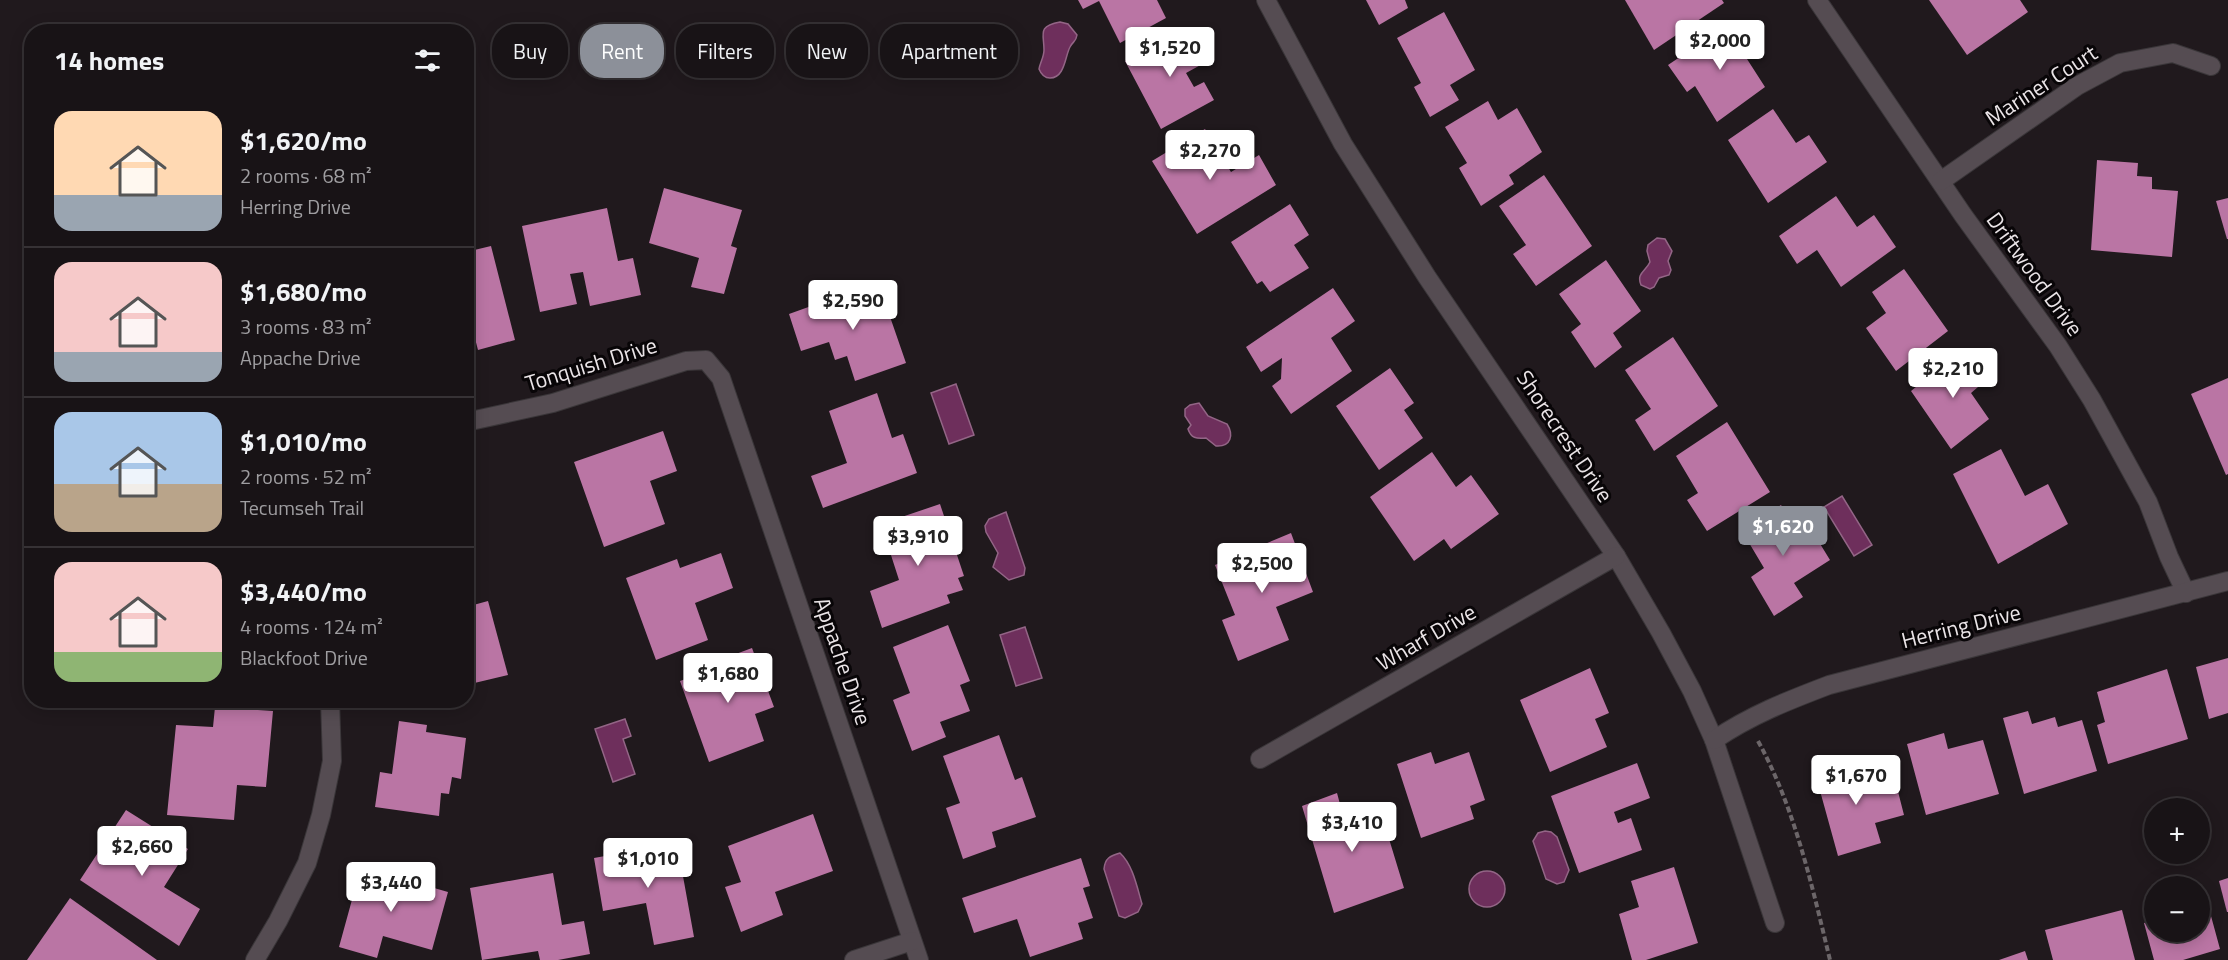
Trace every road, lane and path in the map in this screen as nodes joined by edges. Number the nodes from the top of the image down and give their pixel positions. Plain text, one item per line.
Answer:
1 (1266, 0) edge
2 (1817, 0) edge
3 (2211, 66) dead end
4 (1941, 181) junction
5 (721, 378) joint
6 (474, 420) edge
7 (1616, 556) junction
8 (2228, 582) edge
9 (2186, 593) junction
10 (330, 708) edge
11 (1746, 720) junction
12 (1714, 740) junction
13 (1260, 759) dead end
14 (1775, 923) dead end
15 (912, 940) junction
16 (255, 960) edge
17 (854, 960) edge
18 (919, 960) edge
19 (1830, 960) edge

1 - 7 street, Shorecrest Drive
2 - 4 street, Driftwood Drive
3 - 4 street, Mariner Court
4 - 9 street, Driftwood Drive
5 - 6 street, Tonquish Drive
5 - 15 street, Appache Drive
7 - 12 street, Shorecrest Drive
7 - 13 street, Wharf Drive
8 - 9 street, Herring Drive
9 - 11 street, Herring Drive
10 - 16 street
11 - 12 street, Herring Drive
11 - 19 path
12 - 14 street, Shorecrest Drive
15 - 17 street
15 - 18 street, Appache Drive

